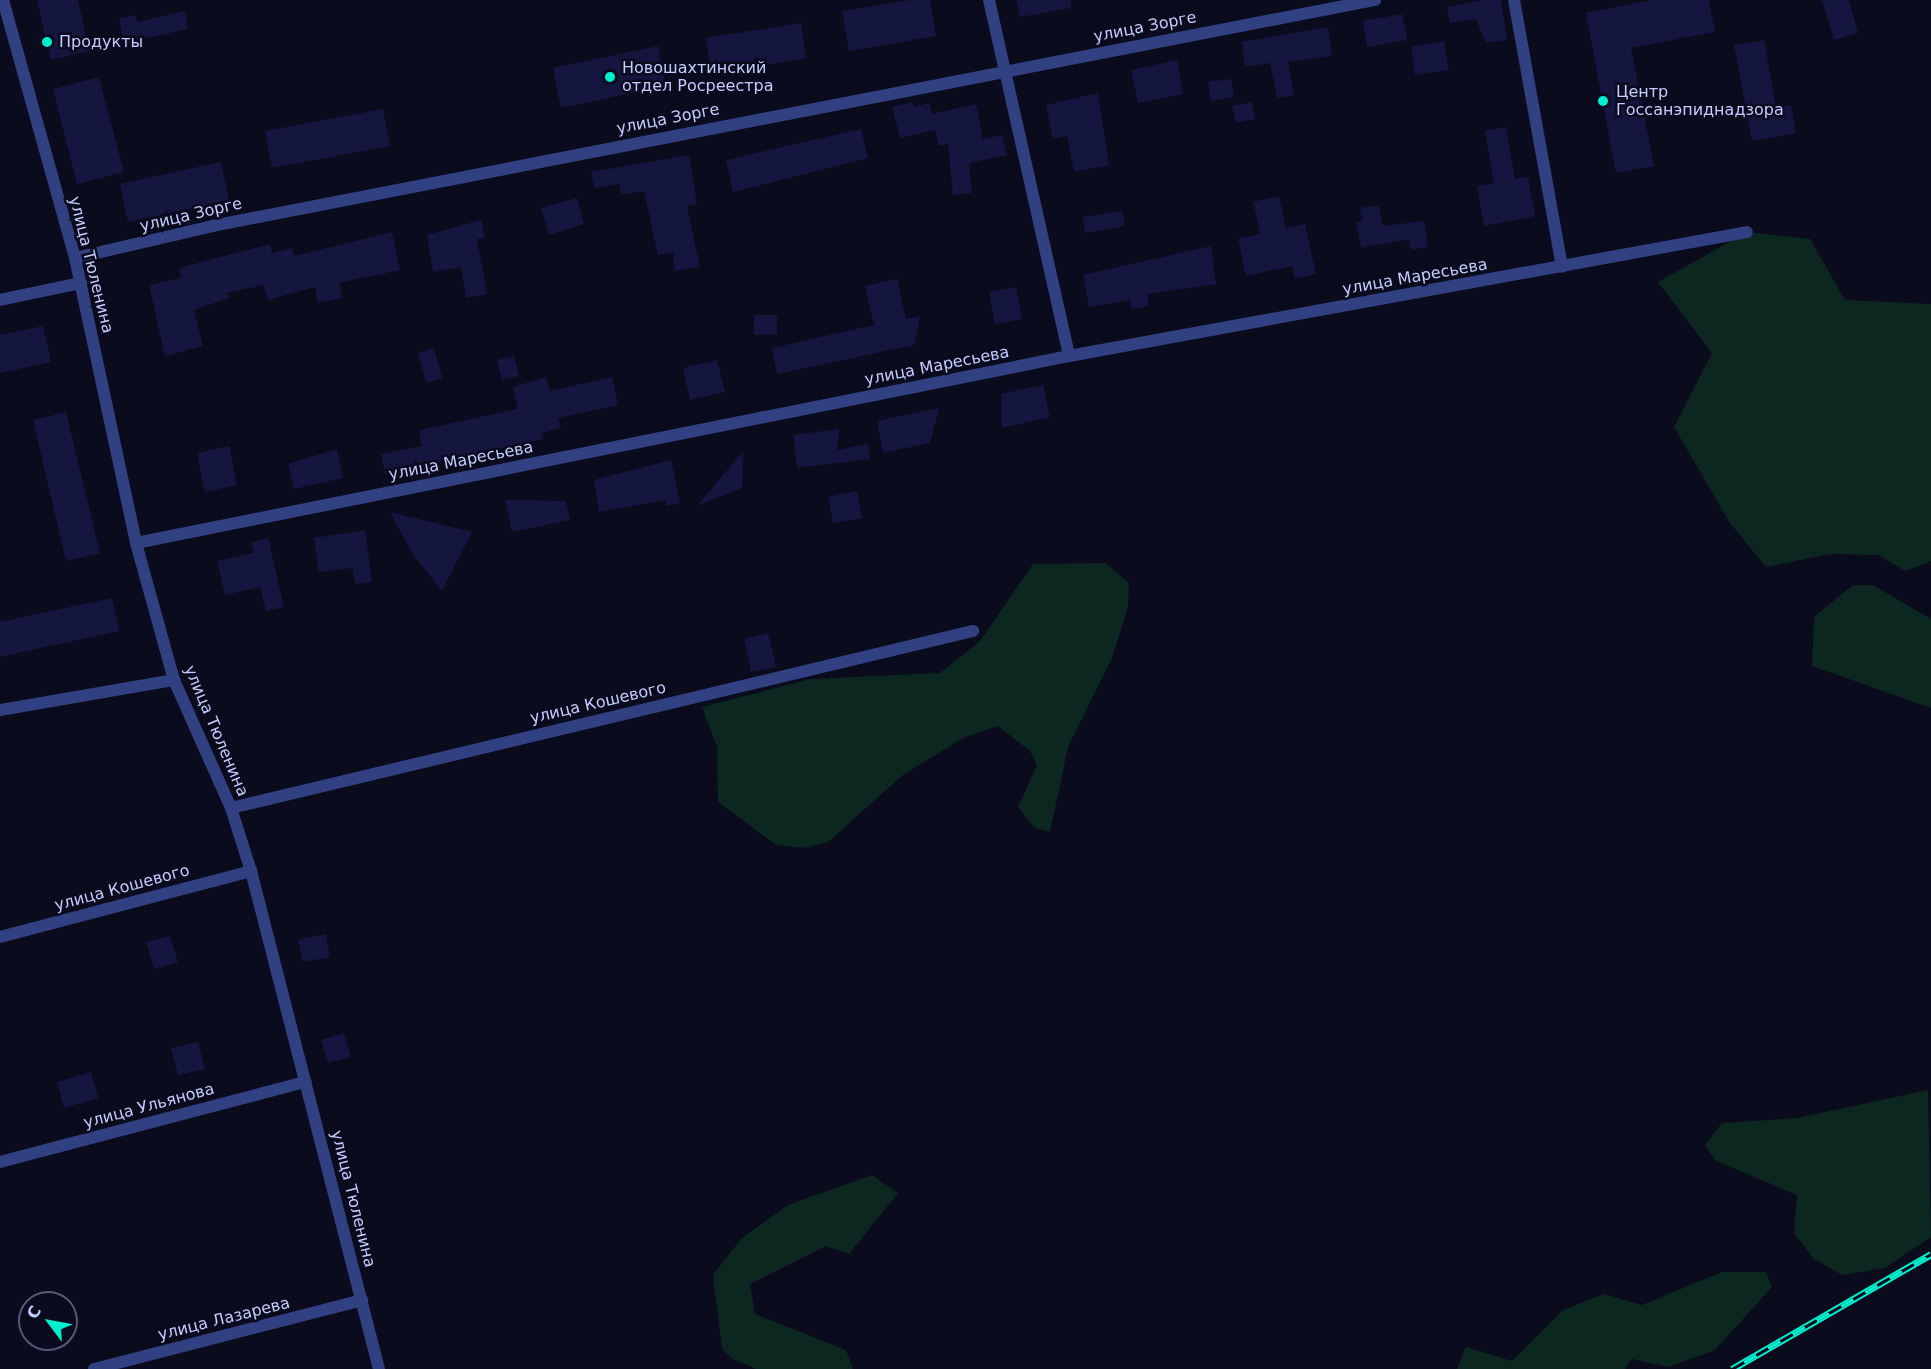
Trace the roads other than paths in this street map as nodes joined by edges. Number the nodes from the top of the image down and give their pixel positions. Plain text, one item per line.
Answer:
1 (3, 0) edge
2 (989, 0) edge
3 (1375, 0) edge
4 (1514, 0) edge
5 (1005, 70) junction
6 (1747, 232) dead end
7 (75, 258) junction
8 (1562, 267) junction
9 (81, 283) junction
10 (0, 300) edge
11 (1069, 356) junction
12 (136, 543) junction
13 (973, 631) dead end
14 (174, 680) junction
15 (0, 710) edge
16 (231, 808) junction
17 (252, 872) junction
18 (0, 937) edge
19 (306, 1082) junction
20 (0, 1162) edge
21 (362, 1300) junction
22 (94, 1369) edge
23 (379, 1369) edge

1 - 7 street, улица Тюленина
2 - 5 street
3 - 5 street, улица Зорге
4 - 8 street
5 - 7 street, улица Зорге
5 - 11 street
6 - 8 street, улица Маресьева
7 - 9 street, улица Тюленина
8 - 11 street, улица Маресьева
9 - 10 street
9 - 12 street, улица Тюленина
11 - 12 street, улица Маресьева
12 - 14 street, улица Тюленина
13 - 16 street, улица Кошевого
14 - 15 street
14 - 16 street, улица Тюленина
16 - 17 street, улица Тюленина
17 - 18 street, улица Кошевого
17 - 19 street, улица Тюленина
19 - 20 street, улица Ульянова
19 - 21 street, улица Тюленина
21 - 22 street, улица Лазарева
21 - 23 street, улица Тюленина

